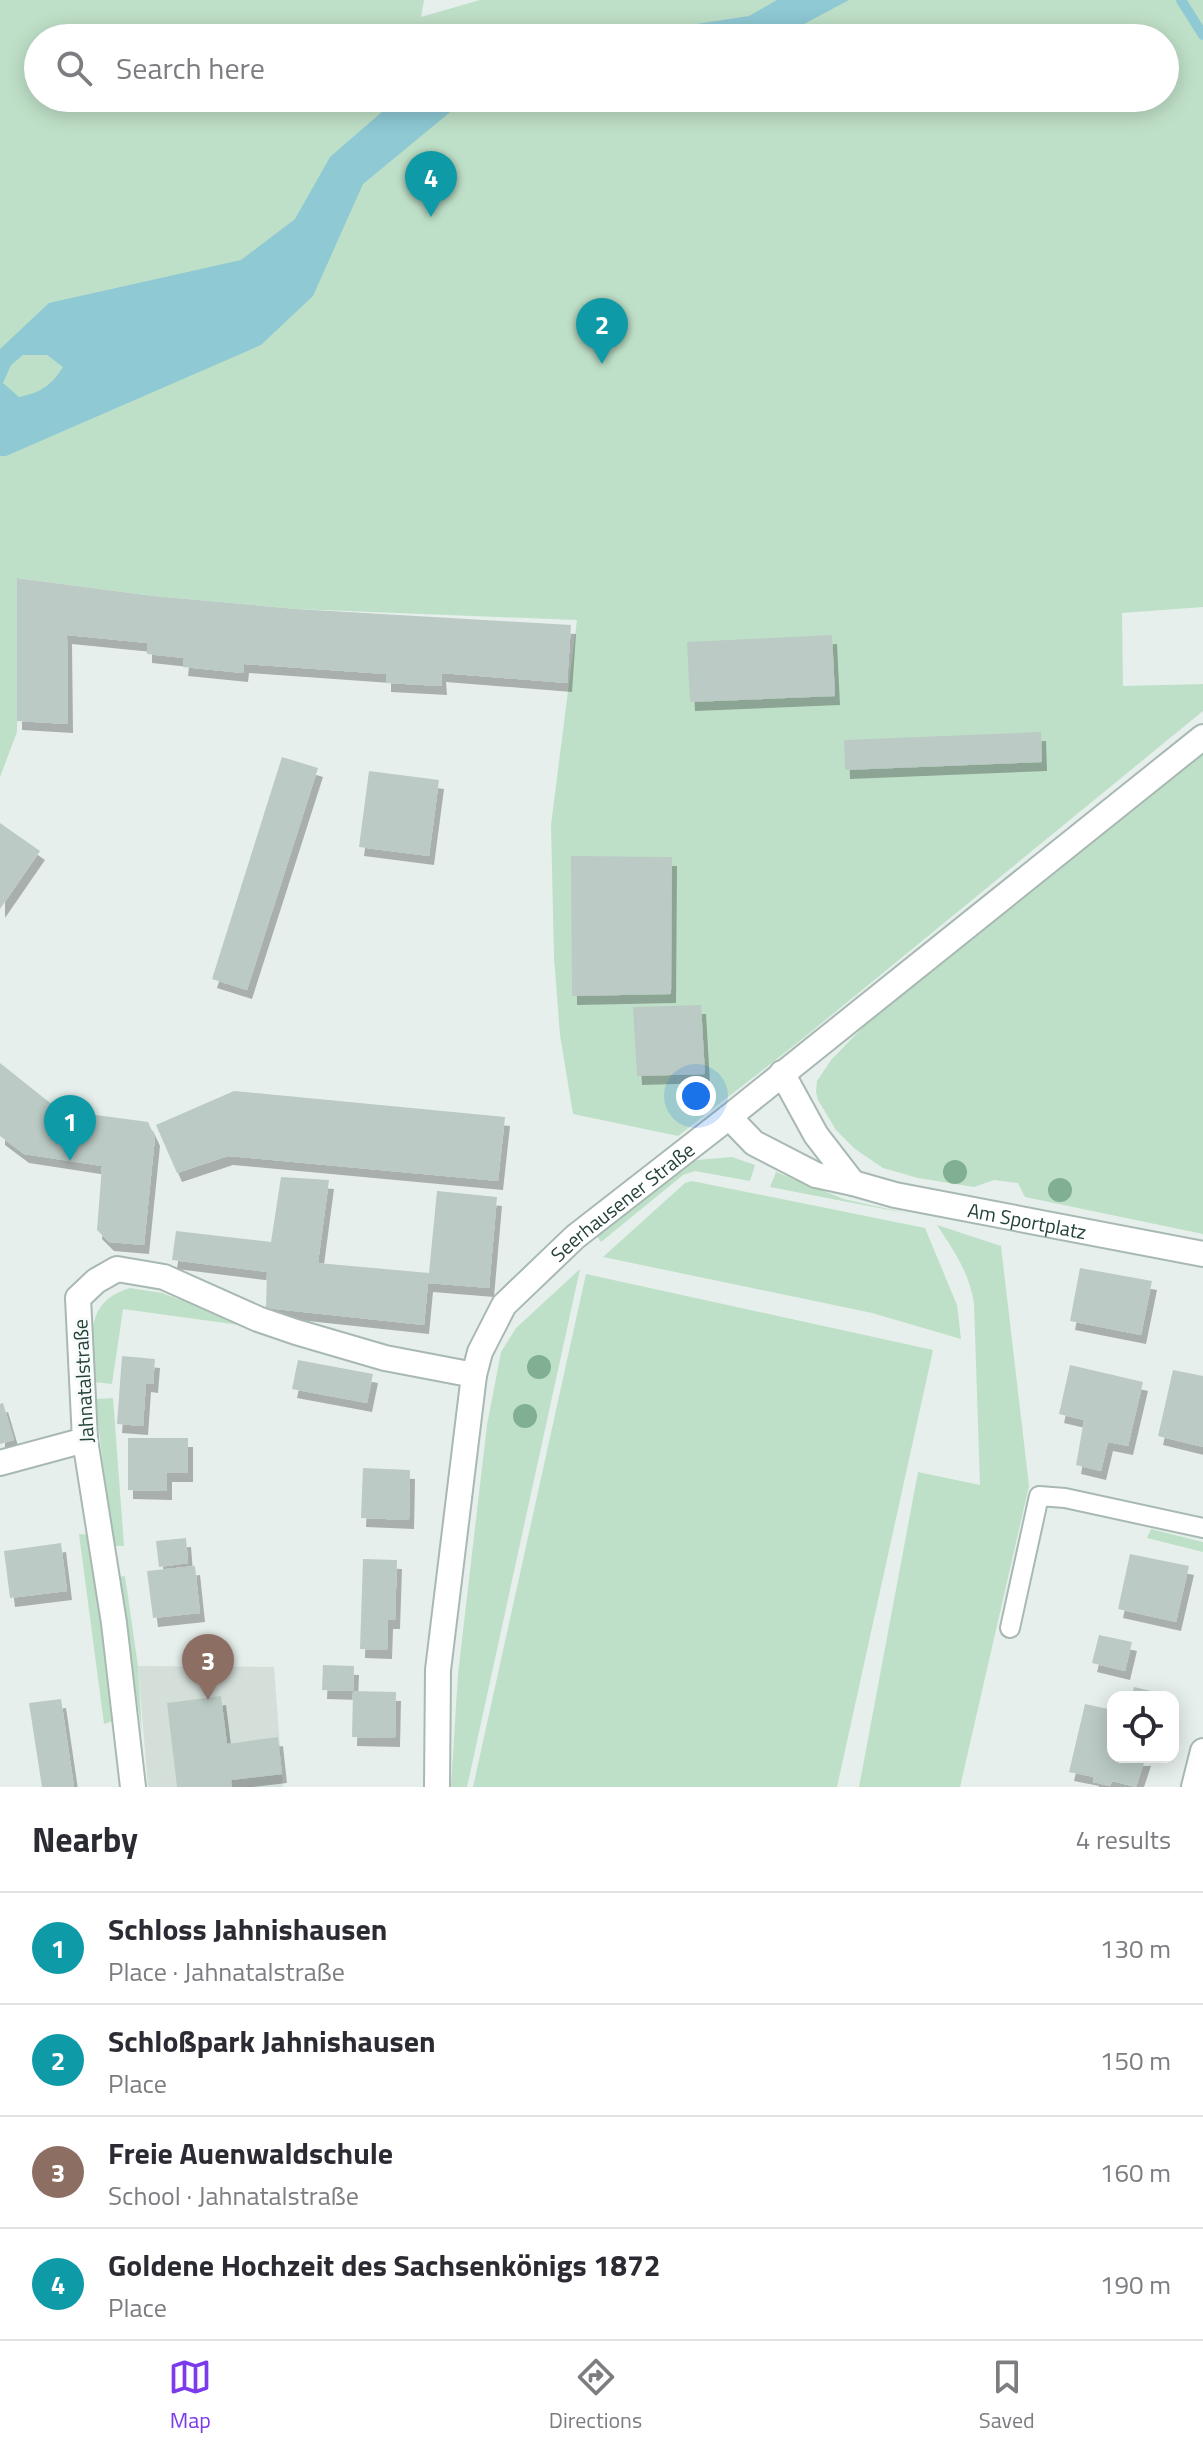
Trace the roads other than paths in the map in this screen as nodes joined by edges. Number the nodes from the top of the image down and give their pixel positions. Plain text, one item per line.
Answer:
1 (1203, 737) edge
2 (782, 1073) junction
3 (729, 1117) junction
4 (853, 1183) junction
5 (1203, 1254) edge
6 (474, 1375) junction
7 (85, 1440) junction
8 (0, 1463) edge
9 (1203, 1528) edge
10 (1010, 1628) dead end
11 (1203, 1751) edge
12 (133, 1787) edge
13 (437, 1787) edge
14 (1194, 1787) edge

1 - 2 street, Seerhausener Straße
2 - 3 street, Seerhausener Straße
2 - 4 street
3 - 4 street, Am Sportplatz
3 - 6 street, Seerhausener Straße
4 - 5 street, Am Sportplatz
6 - 7 street, Jahnatalstraße
6 - 13 street, Seerhausener Straße
7 - 8 street
7 - 12 street, Jahnatalstraße
9 - 10 lane
11 - 14 street

